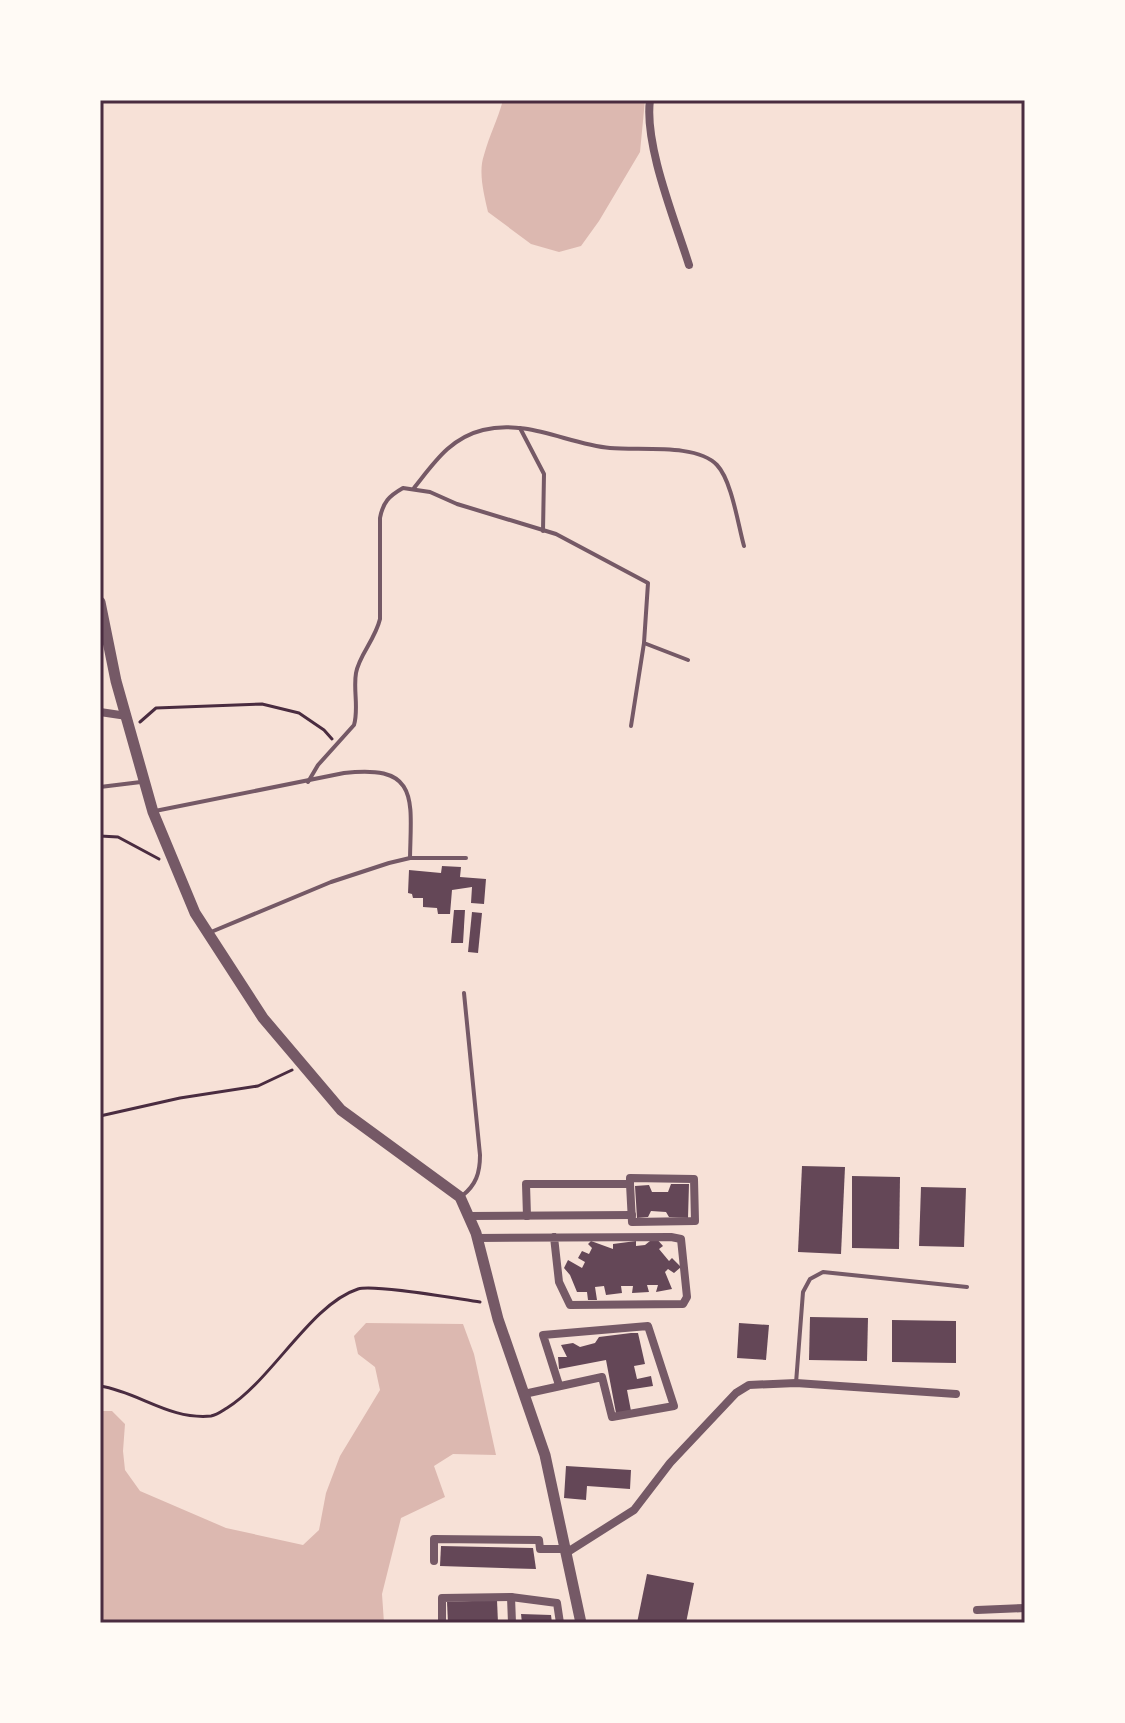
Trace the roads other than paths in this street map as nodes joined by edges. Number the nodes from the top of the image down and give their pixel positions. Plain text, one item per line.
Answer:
1 (650, 100) edge
2 (689, 265) dead end
3 (520, 428) junction
4 (414, 488) junction
5 (543, 531) junction
6 (744, 546) dead end
7 (100, 602) edge
8 (644, 643) junction
9 (688, 660) dead end
10 (100, 712) edge
11 (127, 716) junction
12 (631, 726) dead end
13 (146, 782) junction
14 (308, 782) junction
15 (100, 787) edge
16 (153, 812) junction
17 (410, 858) junction
18 (466, 858) dead end
19 (209, 933) junction
20 (464, 993) dead end
21 (630, 1184) junction
22 (460, 1197) junction
23 (632, 1215) junction
24 (470, 1216) junction
25 (527, 1216) junction
26 (554, 1237) junction
27 (477, 1238) junction
28 (967, 1287) dead end
29 (796, 1383) junction
30 (559, 1385) junction
31 (524, 1394) junction
32 (956, 1394) dead end
33 (565, 1551) junction
34 (434, 1561) dead end
35 (511, 1597) junction
36 (1025, 1608) edge
37 (977, 1610) dead end
38 (442, 1623) edge
39 (512, 1623) edge
40 (560, 1623) edge
41 (581, 1623) edge

1 - 2 street
3 - 4 lane
3 - 5 lane
3 - 6 lane
4 - 5 lane
4 - 14 lane
5 - 8 lane
7 - 11 street
8 - 9 lane
8 - 12 lane
10 - 11 street
11 - 13 street
13 - 15 lane
13 - 16 street
14 - 16 lane
14 - 17 lane
16 - 19 street
17 - 18 lane
17 - 19 lane
19 - 22 street
20 - 22 lane
21 - 23 street
21 - 23 street
21 - 25 street
22 - 24 street
23 - 25 street
24 - 25 street
24 - 27 street
26 - 26 street
26 - 27 street
27 - 31 street
28 - 29 lane
29 - 32 street
29 - 33 street
30 - 30 street
30 - 31 street
31 - 33 street
33 - 34 street
33 - 41 street
35 - 38 street
35 - 39 street
35 - 40 street
36 - 37 street

